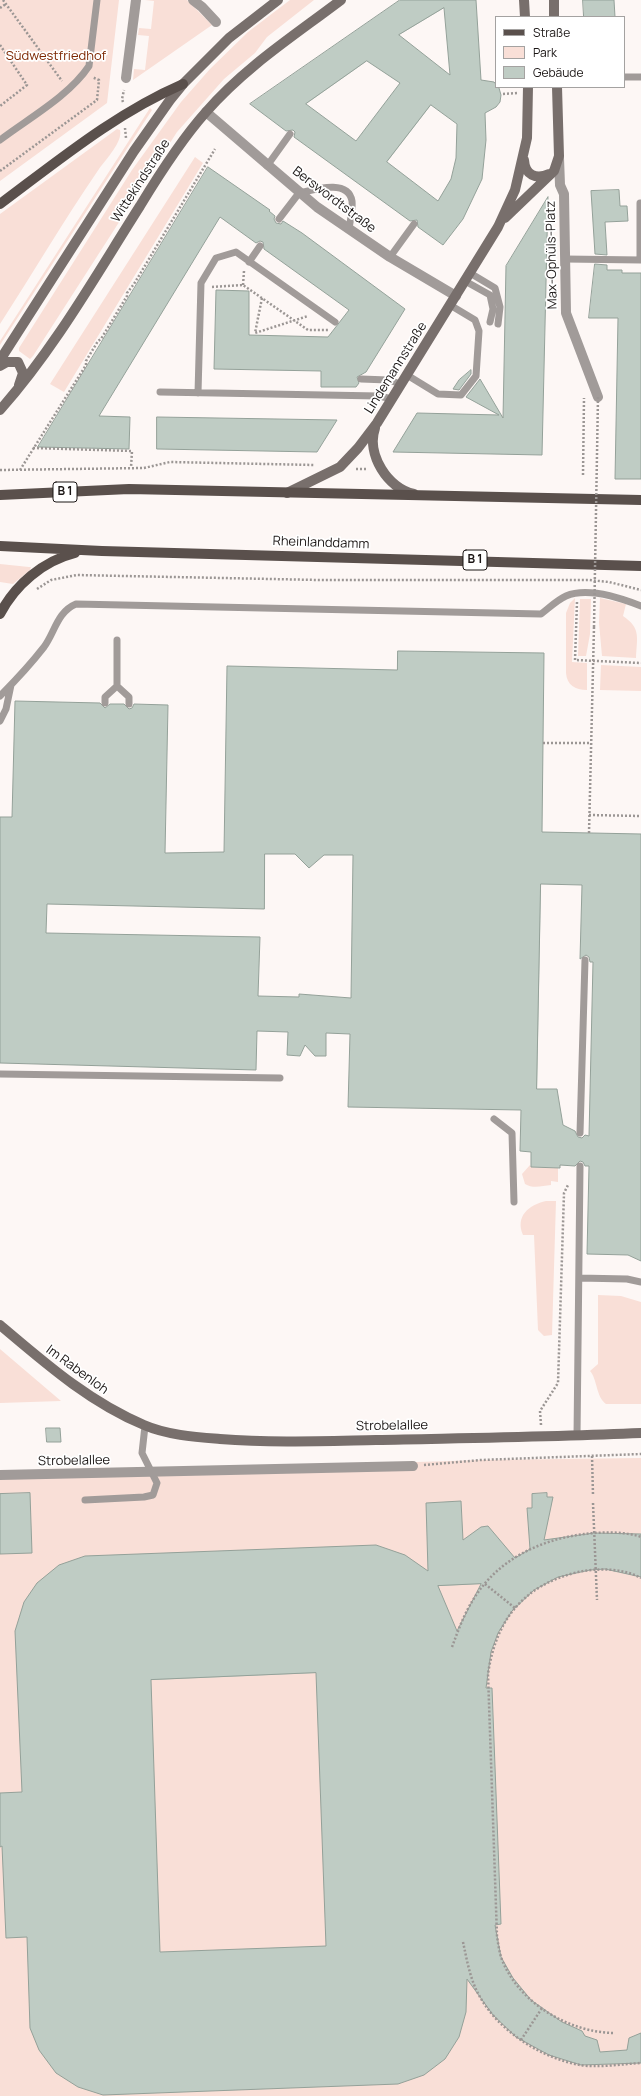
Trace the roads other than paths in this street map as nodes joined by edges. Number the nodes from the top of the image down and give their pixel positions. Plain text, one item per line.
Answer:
1 (97, 0) edge
2 (136, 0) edge
3 (193, 0) edge
4 (278, 0) edge
5 (341, 0) edge
6 (524, 0) edge
7 (554, 0) edge
8 (525, 16) edge
9 (554, 16) edge
10 (216, 22) dead end
11 (625, 77) edge
12 (641, 77) edge
13 (126, 78) dead end
14 (184, 84) junction
15 (528, 88) edge
16 (557, 88) edge
17 (206, 112) junction
18 (290, 134) dead end
19 (0, 140) edge
20 (524, 156) junction
21 (559, 156) junction
22 (267, 166) junction
23 (554, 170) junction
24 (299, 193) junction
25 (640, 203) dead end
26 (0, 204) edge
27 (279, 219) dead end
28 (414, 224) dead end
29 (498, 227) junction
30 (349, 229) junction
31 (260, 246) dead end
32 (390, 257) junction
33 (565, 259) junction
34 (641, 260) edge
35 (249, 262) junction
36 (468, 277) junction
37 (456, 296) junction
38 (450, 305) junction
39 (335, 322) road end
40 (490, 322) dead end
41 (498, 324) dead end
42 (0, 360) edge
43 (0, 366) edge
44 (407, 375) junction
45 (361, 379) dead end
46 (401, 384) junction
47 (16, 392) junction
48 (160, 392) dead end
49 (198, 392) junction
50 (598, 397) road end
51 (392, 398) junction
52 (0, 410) edge
53 (377, 423) junction
54 (287, 493) junction
55 (0, 495) edge
56 (418, 495) junction
57 (641, 500) edge
58 (0, 546) edge
59 (92, 551) junction
60 (628, 566) junction
61 (641, 566) edge
62 (641, 571) edge
63 (641, 606) edge
64 (0, 614) edge
65 (118, 640) dead end
66 (12, 684) junction
67 (117, 686) junction
68 (0, 696) edge
69 (105, 704) dead end
70 (129, 704) dead end
71 (0, 721) edge
72 (585, 960) dead end
73 (0, 1074) edge
74 (280, 1078) dead end
75 (494, 1119) dead end
76 (580, 1133) dead end
77 (580, 1166) dead end
78 (514, 1202) dead end
79 (579, 1278) junction
80 (641, 1282) edge
81 (0, 1325) edge
82 (145, 1426) junction
83 (641, 1433) edge
84 (577, 1436) junction
85 (413, 1466) road end
86 (153, 1472) junction
87 (0, 1475) edge
88 (85, 1500) dead end

1 - 19 lane
2 - 13 street
3 - 10 street
4 - 14 main road, Wittekindstraße
5 - 17 main road, Wittekindstraße
6 - 8 main road
7 - 9 main road
11 - 12 lane
14 - 26 main road
14 - 42 main road, Wittekindstraße
15 - 20 main road, Lindemannstraße
16 - 21 main road, Lindemannstraße
17 - 22 street, Berswordtstraße
17 - 47 main road, Wittekindstraße
18 - 22 lane
20 - 23 main road
20 - 29 main road, Lindemannstraße
21 - 23 main road, Lindemannstraße
21 - 33 street, Max-Ophüls-Platz
22 - 24 street, Berswordtstraße
23 - 29 main road, Lindemannstraße
24 - 27 lane
24 - 30 street, Berswordtstraße
24 - 30 lane
25 - 34 lane
28 - 32 lane
29 - 36 main road, Lindemannstraße
30 - 32 street, Berswordtstraße
31 - 35 lane
32 - 37 street, Berswordtstraße
33 - 34 lane
33 - 50 street, Max-Ophüls-Platz
35 - 39 lane
35 - 49 lane
36 - 37 main road, Lindemannstraße
36 - 40 lane
36 - 41 lane
37 - 38 main road, Lindemannstraße
38 - 44 main road, Lindemannstraße
38 - 44 lane
43 - 47 main road
44 - 46 main road, Lindemannstraße
45 - 46 lane
46 - 51 main road, Lindemannstraße
47 - 52 main road, Wittekindstraße
48 - 49 lane
49 - 51 lane
51 - 53 main road, Lindemannstraße
53 - 54 main road, Lindemannstraße
53 - 56 main road
54 - 55 main road, B 1
54 - 56 main road, B 1
56 - 57 main road, B 1
58 - 59 main road, Rheinlanddamm / B 1
59 - 60 main road, Rheinlanddamm / B 1
59 - 64 main road, B 1
60 - 61 main road, Rheinlanddamm / B 1
60 - 62 lane
63 - 66 lane
65 - 67 lane
66 - 68 lane
66 - 71 lane
67 - 69 lane
67 - 70 lane
72 - 76 lane
73 - 74 lane
75 - 78 lane
77 - 79 lane
79 - 80 lane
79 - 84 lane
81 - 82 main road, Im Rabenloh
82 - 84 main road, Strobelallee
82 - 86 lane
83 - 84 main road, Strobelallee
85 - 86 street, Strobelallee
86 - 87 street, Strobelallee
86 - 88 lane

